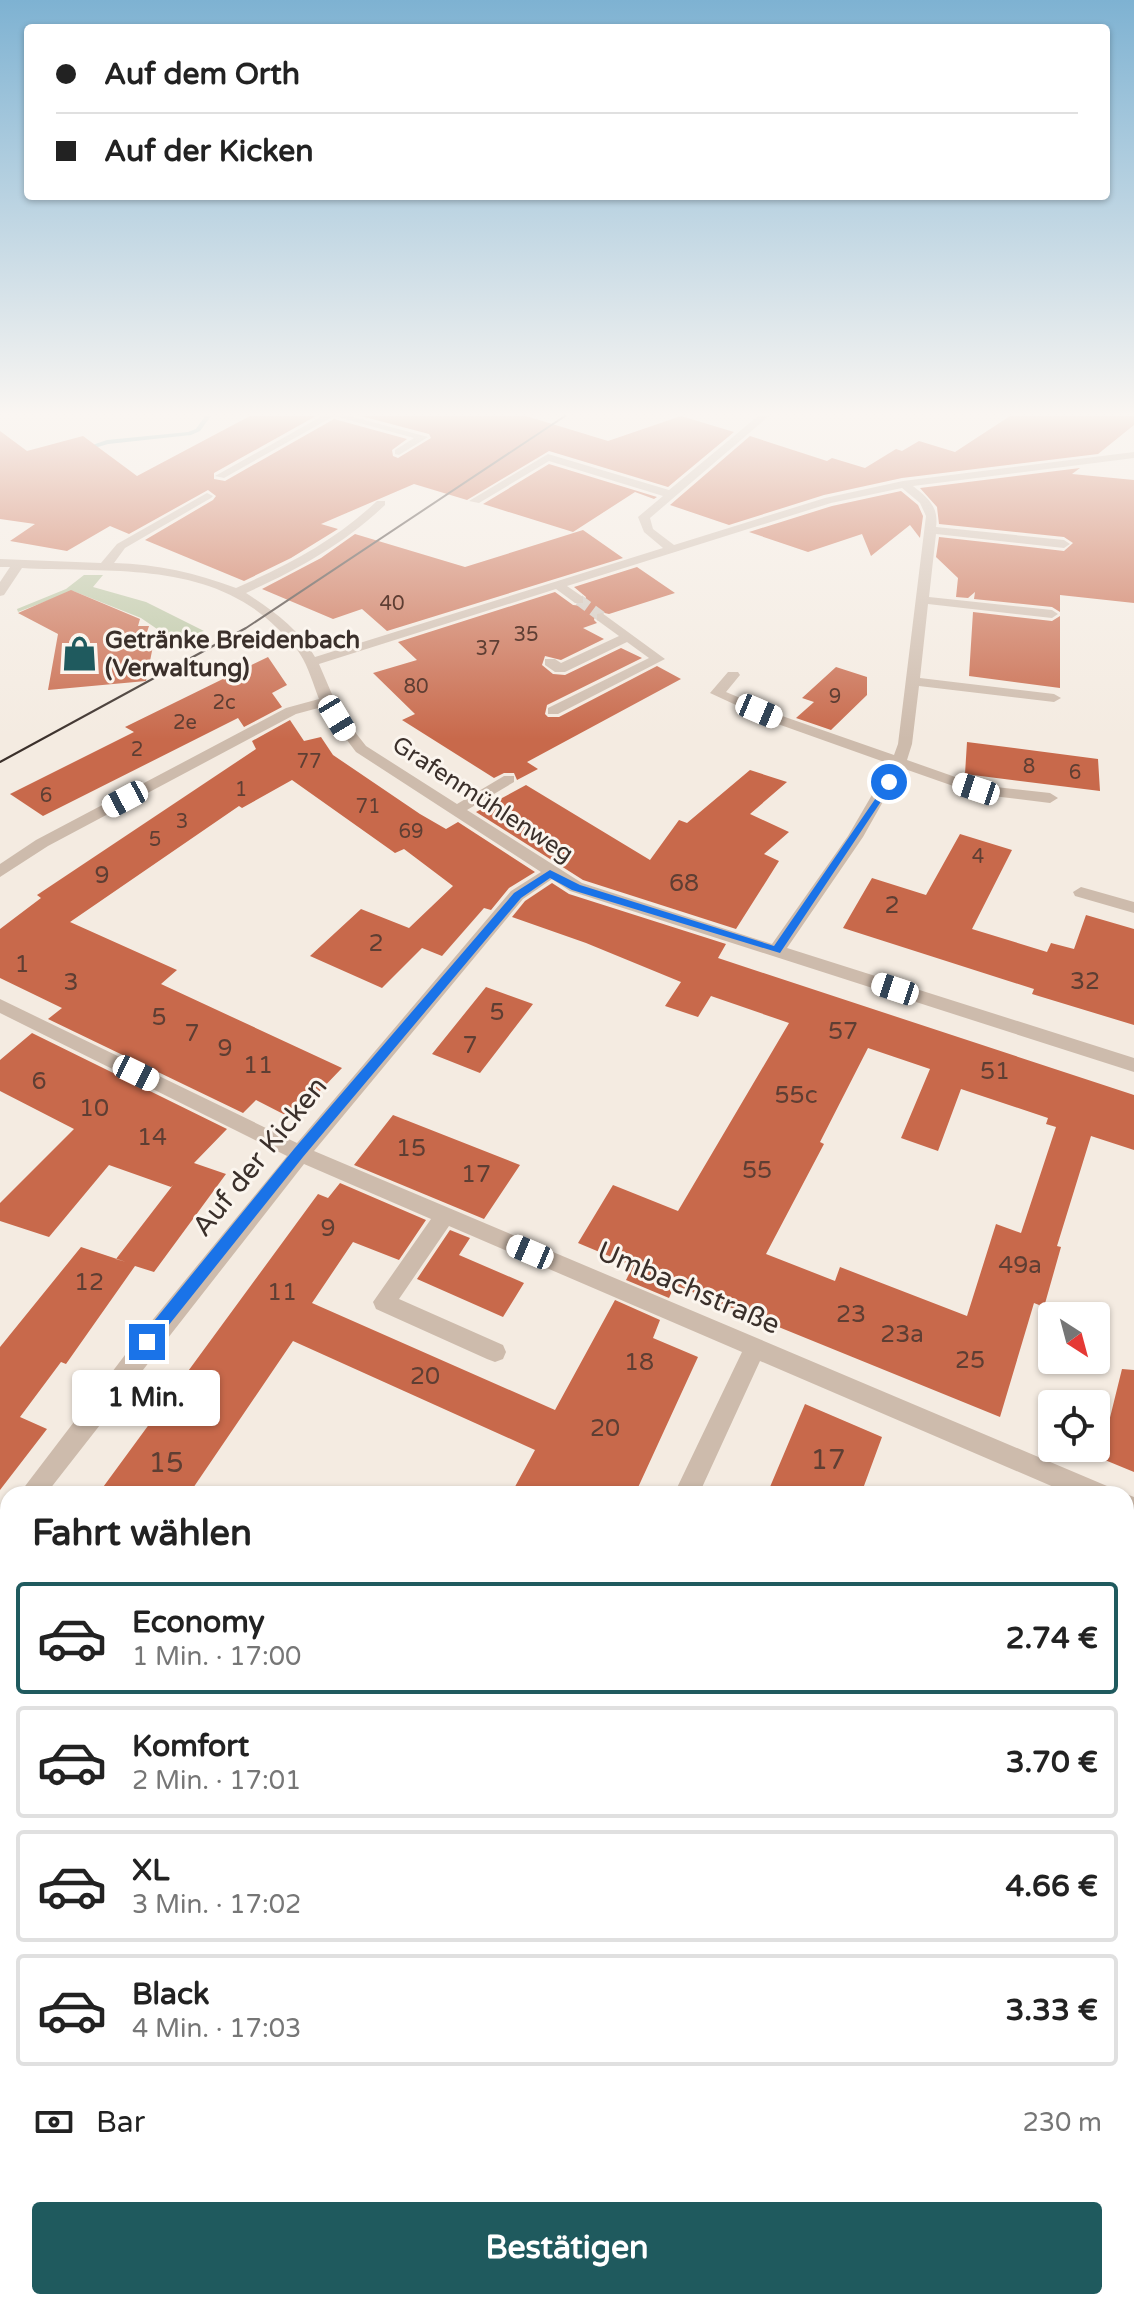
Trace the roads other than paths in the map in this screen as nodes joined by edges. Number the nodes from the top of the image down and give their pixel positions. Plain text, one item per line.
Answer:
1 (159, 524) edge
2 (357, 524) edge
3 (644, 524) edge
4 (753, 524) edge
5 (931, 524) edge
6 (931, 530) junction
7 (1064, 544) dead end
8 (672, 549) junction
9 (0, 563) edge
10 (18, 564) junction
11 (105, 566) junction
12 (558, 585) junction
13 (0, 592) edge
14 (235, 593) junction
15 (579, 600) tunnel mouth
16 (923, 600) junction
17 (1052, 614) dead end
18 (602, 617) tunnel mouth
19 (628, 636) junction
20 (312, 662) junction
21 (550, 662) dead end
22 (733, 675) dead end
23 (913, 681) junction
24 (1054, 698) dead end
25 (327, 701) junction
26 (553, 711) dead end
27 (898, 763) junction
28 (509, 779) dead end
29 (1050, 798) dead end
30 (455, 811) junction
31 (0, 872) edge
32 (550, 873) junction
33 (1081, 892) dead end
34 (1134, 908) edge
35 (776, 951) junction
36 (0, 1005) edge
37 (1134, 1065) edge
38 (299, 1153) junction
39 (445, 1216) junction
40 (755, 1348) junction
41 (495, 1352) dead end
42 (37, 1486) edge
43 (690, 1486) edge
44 (1079, 1486) edge

1 - 11 street
2 - 14 street
3 - 8 street
4 - 8 street
5 - 6 street
6 - 7 street
6 - 16 street
8 - 12 street
9 - 10 street, Grafenmühlenweg
10 - 11 street, Grafenmühlenweg
10 - 13 street
11 - 14 street, Grafenmühlenweg
12 - 15 street
12 - 20 street
14 - 20 street, Grafenmühlenweg
16 - 17 street
16 - 23 street
18 - 19 street
19 - 21 street
19 - 26 street
20 - 25 street, Grafenmühlenweg
22 - 27 street
23 - 24 street
23 - 27 street
25 - 30 street, Grafenmühlenweg
25 - 31 street
27 - 29 street
27 - 35 street
28 - 30 street
30 - 32 street, Grafenmühlenweg
32 - 35 street, Grafenmühlenweg
32 - 38 street, Auf der Kicken
33 - 34 street
35 - 37 street, Grafenmühlenweg
36 - 38 street, Umbachstraße
38 - 39 street, Umbachstraße
38 - 42 street, Auf der Kicken
39 - 40 street, Umbachstraße
39 - 41 street
40 - 43 street
40 - 44 street, Umbachstraße

